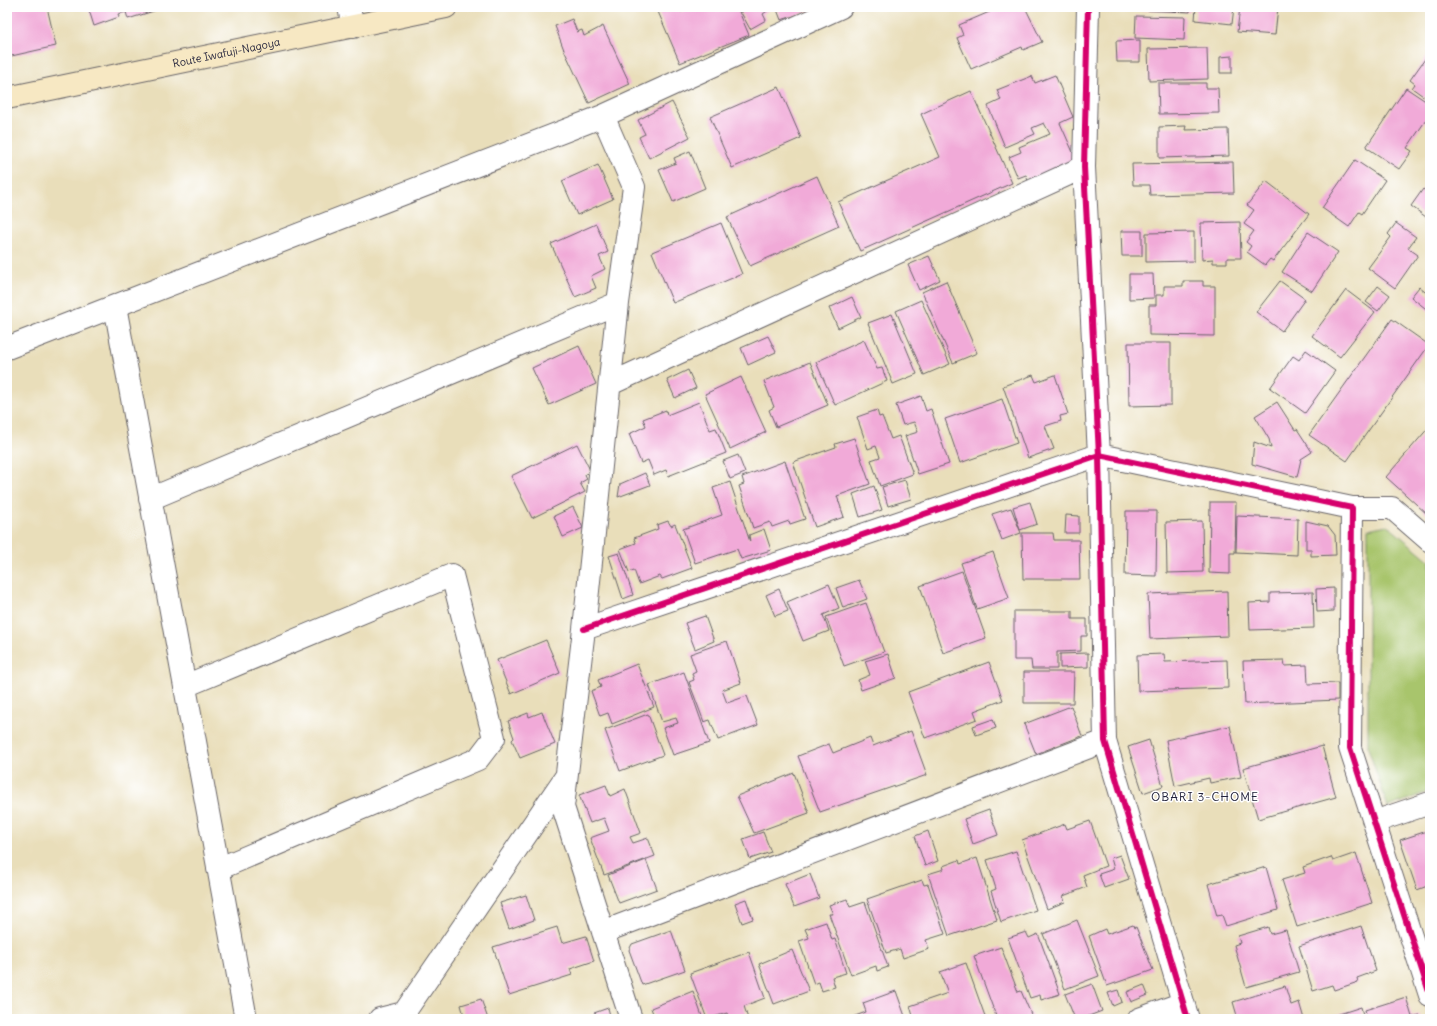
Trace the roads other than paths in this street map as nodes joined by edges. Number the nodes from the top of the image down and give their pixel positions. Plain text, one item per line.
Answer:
1 (446, 7) edge
2 (842, 7) edge
3 (1088, 7) edge
4 (351, 17) edge
5 (7, 98) edge
6 (603, 116) junction
7 (1084, 167) junction
8 (618, 303) junction
9 (115, 306) junction
10 (7, 348) edge
11 (610, 384) junction
12 (1099, 455) junction
13 (150, 499) junction
14 (1352, 508) junction
15 (1430, 541) edge
16 (584, 629) junction
17 (185, 686) junction
18 (1105, 741) junction
19 (566, 776) junction
20 (1430, 803) edge
21 (1374, 822) junction
22 (218, 869) junction
23 (603, 932) junction
24 (1430, 995) edge
25 (1185, 1011) edge
26 (246, 1019) edge
27 (380, 1019) edge
28 (631, 1019) edge
29 (1139, 1019) edge

1 - 4 main road, Route Iwafuji-Nagoya
2 - 6 street
3 - 7 street
4 - 5 main road, Route Iwafuji-Nagoya
6 - 8 street
6 - 9 street
7 - 11 street
7 - 12 street
8 - 11 street
8 - 13 street
9 - 10 street
9 - 13 street
11 - 16 street
12 - 14 street
12 - 16 street
12 - 18 street
13 - 17 street
14 - 15 street
14 - 21 street
16 - 19 street
17 - 22 street
17 - 22 street
18 - 23 street
18 - 25 street
19 - 23 street
19 - 27 street
20 - 21 street
21 - 24 street
22 - 26 street
23 - 28 street
25 - 29 street

